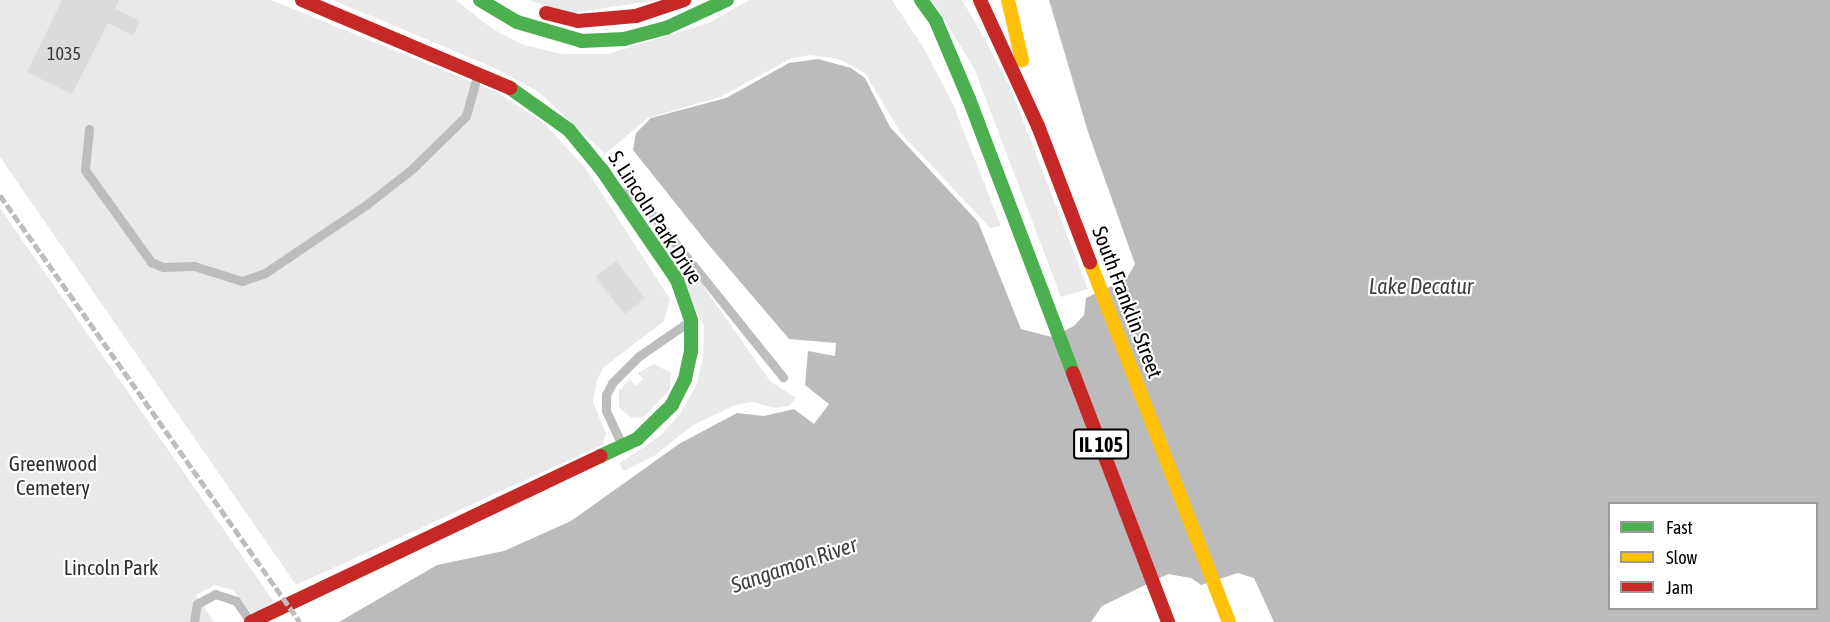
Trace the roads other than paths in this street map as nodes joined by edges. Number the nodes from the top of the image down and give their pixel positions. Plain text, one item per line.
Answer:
1 (302, 0) edge
2 (480, 0) edge
3 (684, 0) edge
4 (727, 0) edge
5 (921, 0) edge
6 (980, 0) edge
7 (1008, 0) edge
8 (533, 8) dead end
9 (478, 74) junction
10 (1038, 126) junction
11 (89, 129) dead end
12 (616, 190) junction
13 (691, 320) junction
14 (783, 377) dead end
15 (623, 447) junction
16 (1168, 621) edge
17 (194, 622) edge
18 (251, 622) edge
19 (1229, 622) edge

1 - 9 main road, S. Lincoln Park Drive
2 - 4 main road
3 - 8 main road
5 - 16 main road, IL 105
6 - 10 main road, South Franklin Street
7 - 10 main road, IL 105
9 - 11 lane
9 - 12 main road, S. Lincoln Park Drive
10 - 19 main road, South Franklin Street / IL 105
12 - 13 main road, S. Lincoln Park Drive
12 - 14 lane
13 - 15 main road, S. Lincoln Park Drive
13 - 15 lane
15 - 18 main road, S. Lincoln Park Drive
17 - 18 lane

